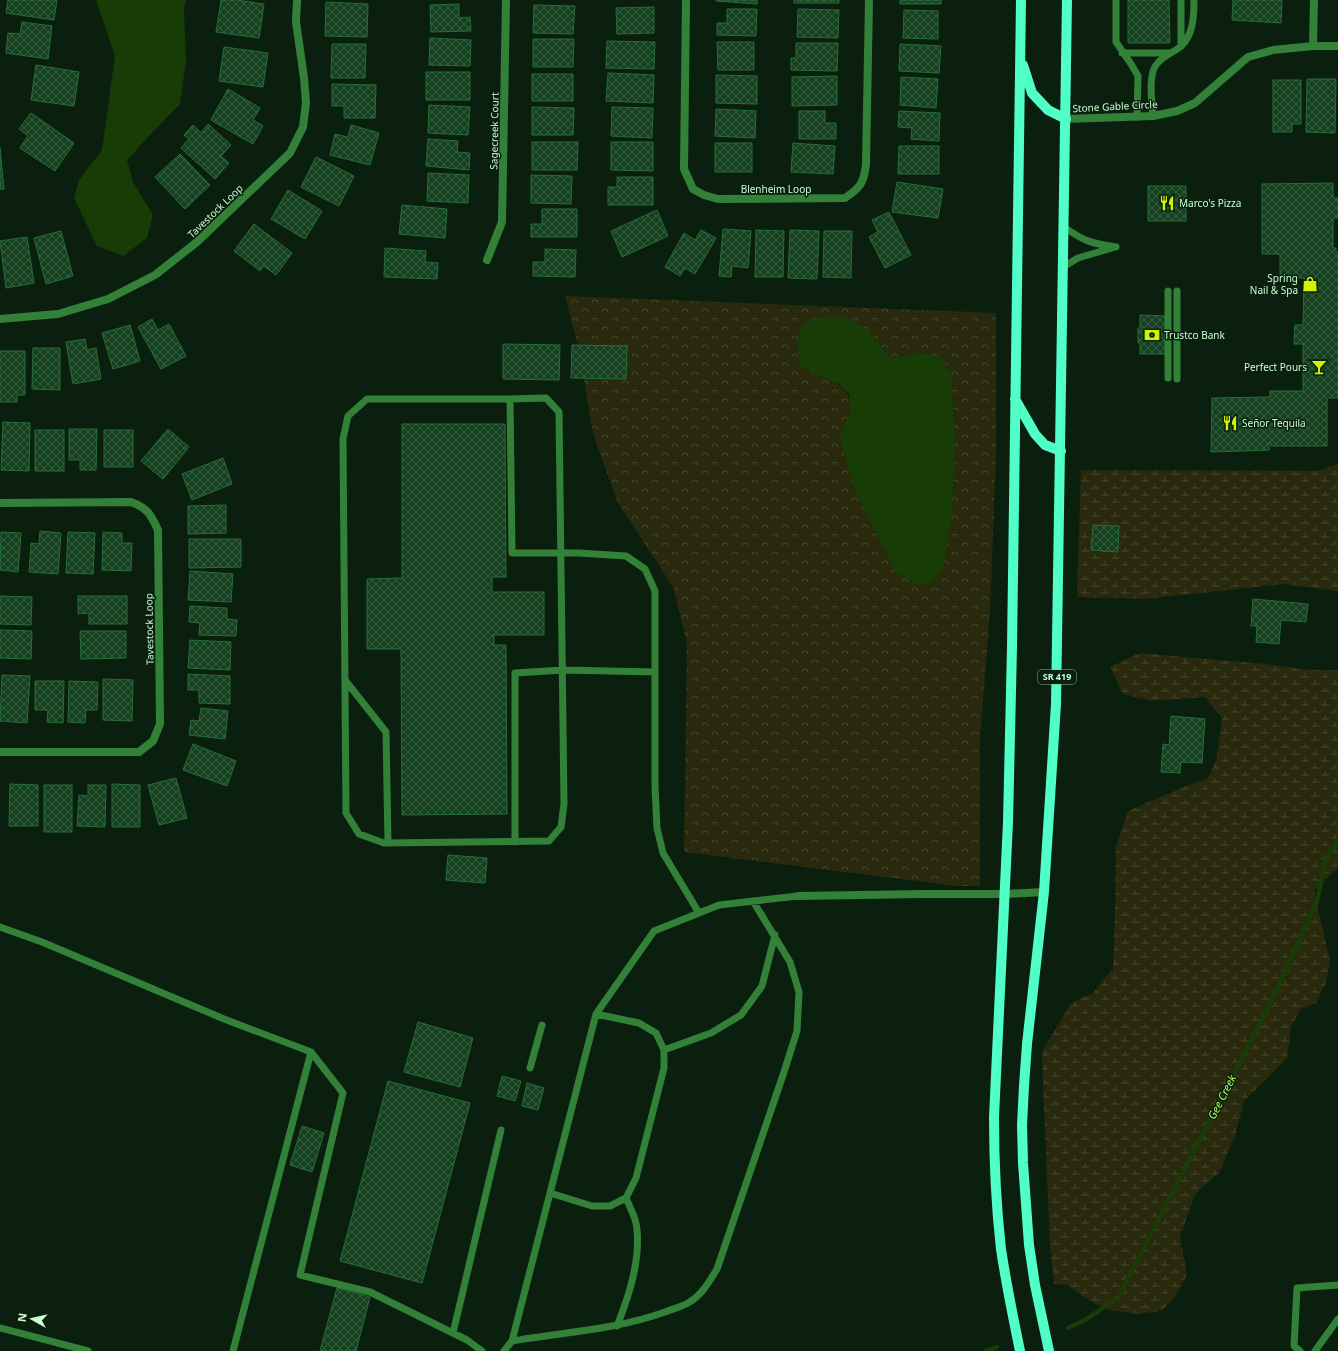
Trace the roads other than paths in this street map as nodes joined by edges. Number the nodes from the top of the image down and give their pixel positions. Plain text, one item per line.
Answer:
1 (297, 0) edge
2 (506, 0) edge
3 (686, 0) edge
4 (869, 0) edge
5 (1021, 0) edge
6 (1067, 0) edge
7 (1116, 0) edge
8 (1181, 0) edge
9 (1194, 0) edge
10 (1314, 0) edge
11 (1180, 46) junction
12 (1313, 46) junction
13 (1338, 46) edge
14 (1122, 53) junction
15 (1170, 53) junction
16 (1020, 57) junction
17 (1153, 116) junction
18 (1137, 117) junction
19 (1066, 119) junction
20 (1064, 227) junction
21 (487, 260) dead end
22 (1064, 267) junction
23 (1168, 291) dead end
24 (1177, 291) dead end
25 (0, 319) edge
26 (1168, 378) dead end
27 (1177, 378) dead end
28 (510, 399) junction
29 (1015, 399) junction
30 (1061, 451) junction
31 (0, 503) edge
32 (562, 553) junction
33 (563, 670) junction
34 (655, 672) junction
35 (345, 680) junction
36 (0, 752) edge
37 (515, 842) junction
38 (388, 844) junction
39 (1044, 892) junction
40 (1005, 894) junction
41 (798, 896) joint
42 (753, 901) junction
43 (699, 913) junction
44 (0, 927) edge
45 (775, 935) junction
46 (596, 1014) junction
47 (542, 1025) dead end
48 (664, 1050) junction
49 (311, 1052) junction
50 (530, 1068) dead end
51 (501, 1130) dead end
52 (550, 1193) junction
53 (626, 1198) junction
54 (1338, 1285) edge
55 (1338, 1319) edge
56 (618, 1326) junction
57 (0, 1328) edge
58 (453, 1333) junction
59 (512, 1341) junction
60 (88, 1351) edge
61 (233, 1351) edge
62 (482, 1351) edge
63 (504, 1351) edge
64 (1020, 1351) edge
65 (1049, 1351) edge
66 (1300, 1351) edge
67 (1316, 1351) edge

1 - 25 street, Tavestock Loop
2 - 21 street, Sagecreek Court
3 - 4 street, Blenheim Loop
5 - 16 main road
6 - 19 main road, SR 419
7 - 14 lane
8 - 11 lane
9 - 11 lane
10 - 12 street
11 - 15 lane
12 - 13 street, Stone Gable Circle
12 - 17 street, Stone Gable Circle
14 - 15 lane
14 - 18 lane
15 - 17 lane
16 - 19 main road
16 - 29 main road
17 - 18 street, Stone Gable Circle
18 - 19 street, Stone Gable Circle
19 - 20 main road, SR 419
20 - 22 main road, SR 419
20 - 22 lane
22 - 30 main road, SR 419
23 - 26 lane
24 - 27 lane
28 - 32 lane
28 - 32 lane
28 - 35 lane
29 - 30 main road
29 - 40 main road
30 - 39 main road, SR 419
31 - 36 street, Tavestock Loop
32 - 33 lane
32 - 34 lane
33 - 34 lane
33 - 37 lane
33 - 37 lane
34 - 43 lane
35 - 38 lane
35 - 38 lane
37 - 38 lane
39 - 40 street
39 - 65 main road, SR 419
40 - 41 street
40 - 64 main road
41 - 42 lane
42 - 43 lane
42 - 45 lane
43 - 46 lane
44 - 49 lane
45 - 48 lane
45 - 56 lane
46 - 48 lane
46 - 52 lane
47 - 50 lane
48 - 53 lane
49 - 58 lane
49 - 61 lane
51 - 58 lane
52 - 53 lane
52 - 59 lane
53 - 56 lane
54 - 66 lane
55 - 67 lane
56 - 59 lane
57 - 60 lane
58 - 62 lane
59 - 63 lane

